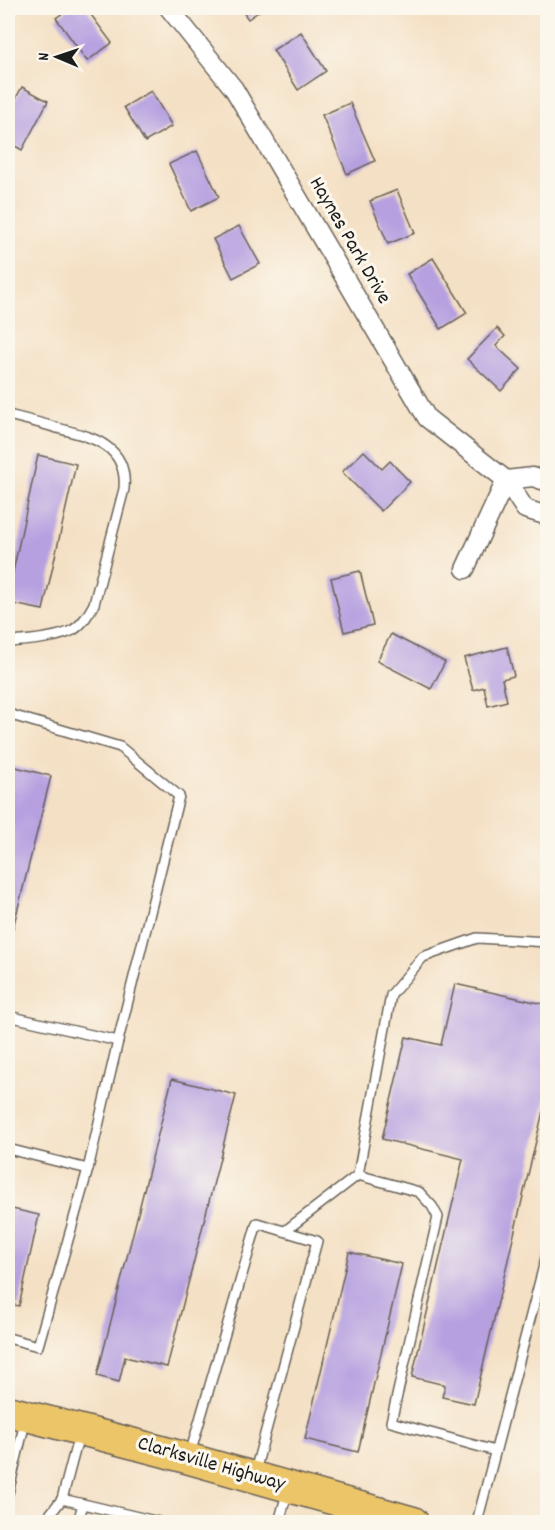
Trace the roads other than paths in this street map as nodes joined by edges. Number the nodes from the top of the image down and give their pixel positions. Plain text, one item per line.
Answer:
1 (170, 8) edge
2 (8, 415) edge
3 (506, 480) junction
4 (548, 482) edge
5 (548, 516) edge
6 (465, 569) dead end
7 (8, 642) edge
8 (8, 714) edge
9 (548, 942) edge
10 (8, 1016) edge
11 (118, 1041) junction
12 (8, 1149) edge
13 (88, 1169) junction
14 (358, 1175) junction
15 (285, 1231) junction
16 (548, 1250) edge
17 (8, 1338) edge
18 (17, 1414) edge
19 (81, 1429) junction
20 (495, 1450) junction
21 (189, 1458) junction
22 (253, 1477) junction
23 (289, 1487) junction
24 (8, 1493) edge
25 (62, 1499) junction
26 (83, 1504) junction
27 (112, 1511) junction
28 (48, 1522) edge
29 (78, 1522) edge
30 (110, 1522) edge
31 (157, 1522) edge
32 (279, 1522) edge
33 (413, 1522) edge
34 (477, 1522) edge

1 - 3 street, Haynes Park Drive
2 - 7 lane
3 - 4 street
3 - 5 street, Haynes Park Drive
3 - 6 street
8 - 11 lane
9 - 14 lane
10 - 11 lane
11 - 13 lane
12 - 13 lane
13 - 17 lane
14 - 15 lane
14 - 20 lane
15 - 21 lane
15 - 22 lane
16 - 20 lane
18 - 19 main road, Clarksville Highway
18 - 24 lane
19 - 21 main road, Clarksville Highway
19 - 25 lane
20 - 34 lane
21 - 22 main road, Clarksville Highway
22 - 23 main road, Clarksville Highway
23 - 32 lane
23 - 33 main road, Clarksville Highway
25 - 26 lane
25 - 28 lane
26 - 27 lane
26 - 29 lane
27 - 30 lane
27 - 31 lane

